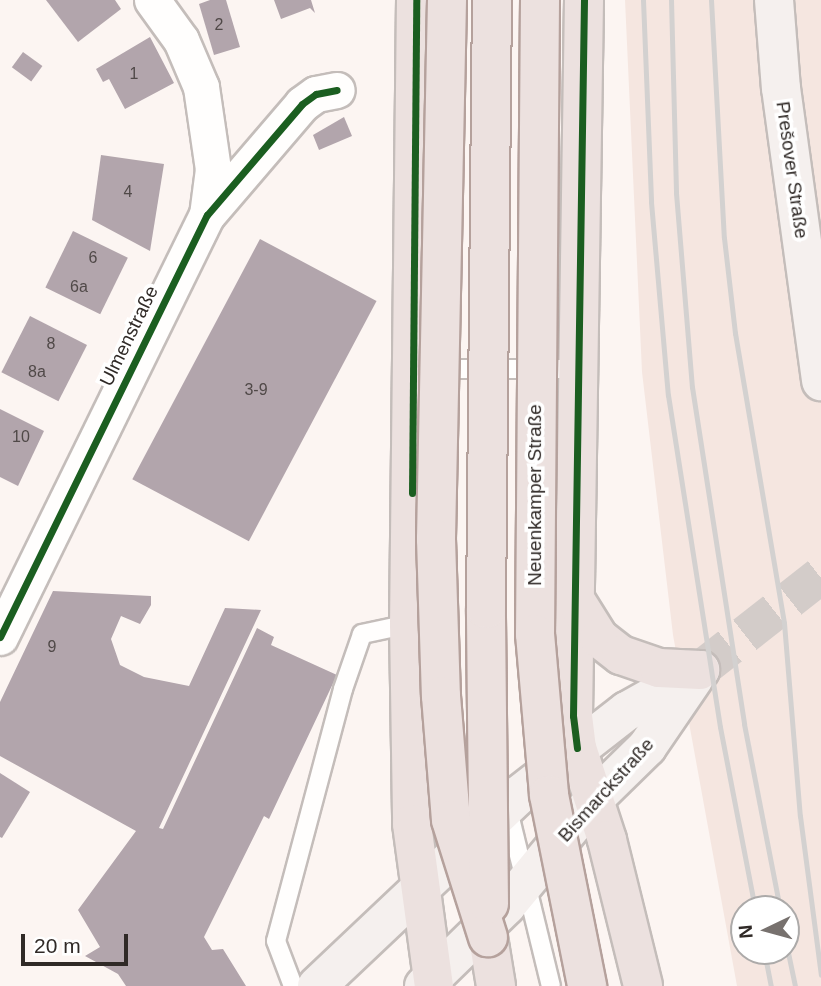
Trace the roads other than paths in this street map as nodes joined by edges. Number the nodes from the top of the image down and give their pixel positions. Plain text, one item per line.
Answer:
1 (152, 0) edge
2 (416, 0) edge
3 (447, 0) edge
4 (492, 0) edge
5 (540, 0) edge
6 (584, 0) edge
7 (775, 0) edge
8 (337, 90) dead end
9 (207, 215) junction
10 (414, 369) junction
11 (578, 369) junction
12 (821, 381) edge
13 (576, 601) junction
14 (409, 624) junction
15 (0, 637) edge
16 (700, 670) junction
17 (578, 748) junction
18 (596, 798) junction
19 (507, 805) junction
20 (526, 884) junction
21 (419, 887) junction
22 (488, 937) junction
23 (434, 984) edge
24 (293, 986) edge
25 (317, 986) edge
26 (496, 986) edge
27 (551, 986) edge
28 (587, 986) edge
29 (643, 986) edge

1 - 9 street
2 - 10 main road
3 - 22 main road, bridge
4 - 22 main road, bridge
5 - 28 main road, Neuenkamper Straße, bridge
6 - 11 main road
7 - 12 main road, Prešover Straße
8 - 9 street, Ulmenstraße
9 - 15 street, Ulmenstraße
10 - 11 lane
10 - 14 main road
11 - 13 main road
13 - 16 main road
13 - 17 main road
14 - 21 main road
14 - 24 lane
16 - 17 main road, Bismarckstraße
16 - 18 main road, Bismarckstraße
17 - 18 main road
17 - 19 main road, Bismarckstraße
18 - 20 main road, Bismarckstraße
18 - 29 main road
19 - 20 lane
19 - 21 main road, Bismarckstraße
20 - 23 main road, Bismarckstraße
20 - 27 lane
21 - 23 main road
21 - 25 main road, Bismarckstraße
22 - 26 main road

